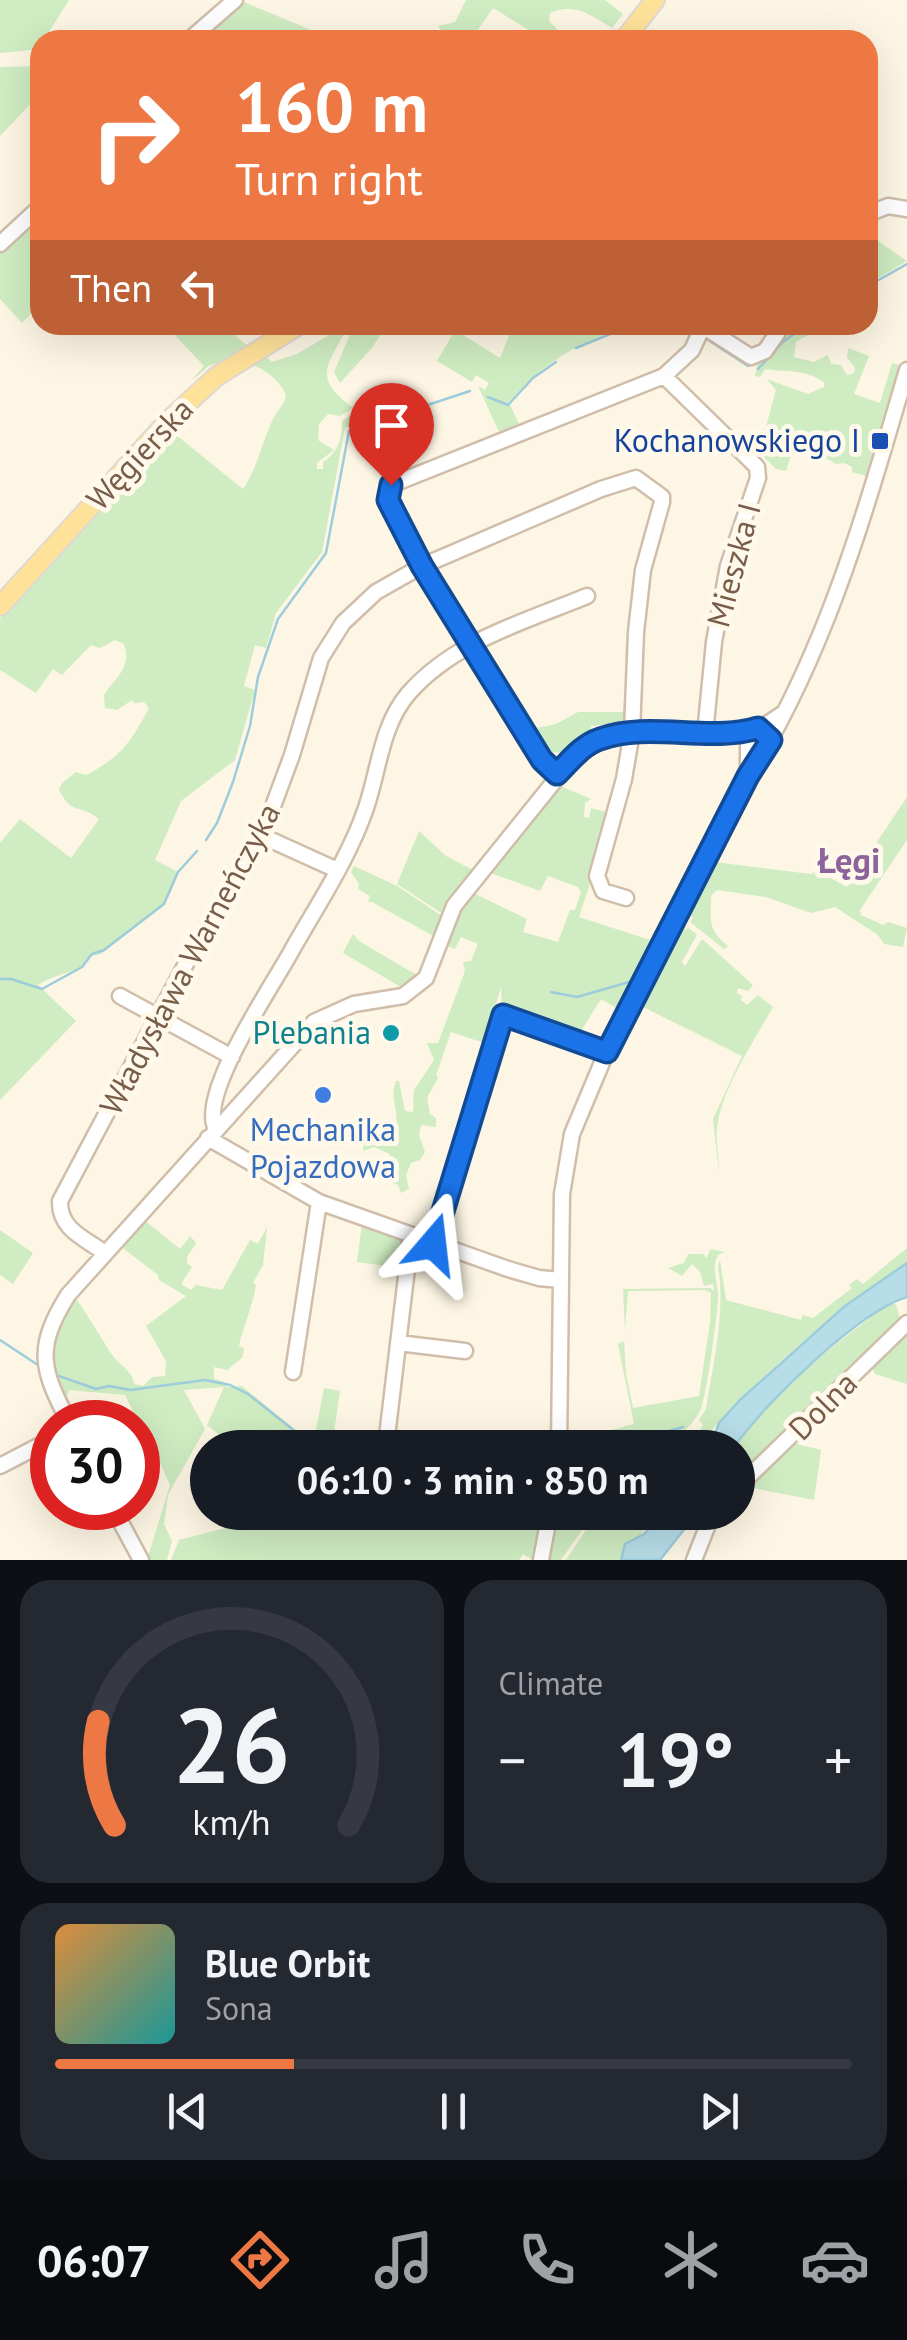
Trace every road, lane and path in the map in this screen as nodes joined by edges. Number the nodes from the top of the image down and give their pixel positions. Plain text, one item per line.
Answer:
1 (235, 0) edge
2 (655, 0) edge
3 (200, 30) edge
4 (632, 30) edge
5 (907, 209) edge
6 (878, 210) edge
7 (30, 217) edge
8 (0, 244) edge
9 (283, 335) edge
10 (698, 335) edge
11 (716, 335) edge
12 (776, 335) edge
13 (907, 370) edge
14 (664, 376) junction
15 (422, 566) junction
16 (587, 596) dead end
17 (0, 606) edge
18 (470, 645) junction
19 (783, 714) junction
20 (753, 730) junction
21 (632, 732) junction
22 (706, 734) junction
23 (771, 740) junction
24 (557, 774) junction
25 (748, 776) junction
26 (262, 836) junction
27 (338, 870) junction
28 (626, 898) dead end
29 (120, 996) dead end
30 (159, 1017) junction
31 (607, 1052) junction
32 (232, 1056) junction
33 (212, 1133) junction
34 (319, 1202) junction
35 (410, 1235) junction
36 (433, 1244) junction
37 (105, 1253) junction
38 (561, 1280) junction
39 (907, 1323) edge
40 (398, 1344) junction
41 (465, 1351) dead end
42 (294, 1372) dead end
43 (59, 1400) edge
44 (388, 1430) edge
45 (559, 1430) edge
46 (30, 1450) edge
47 (0, 1466) edge
48 (755, 1471) edge
49 (125, 1530) edge
50 (547, 1530) edge
51 (706, 1530) edge
52 (141, 1560) edge
53 (541, 1560) edge
54 (694, 1560) edge

1 - 3 street
2 - 4 main road
5 - 6 street
7 - 8 street
9 - 17 main road, Węgierska
10 - 14 street
11 - 12 street
13 - 19 street
14 - 15 street
14 - 22 street, Mieszka I
15 - 18 street
15 - 21 street, Władysława Warneńczyka
15 - 26 street, Władysława Warneńczyka
16 - 18 street
18 - 24 street
18 - 27 street
19 - 20 street
19 - 23 street
20 - 22 street
20 - 23 street
20 - 25 street
21 - 22 street
21 - 24 street
21 - 28 street
23 - 25 street
24 - 33 street
25 - 31 street
26 - 27 street
26 - 30 street, Władysława Warneńczyka
27 - 32 street
29 - 30 street
30 - 32 street
30 - 37 street, Władysława Warneńczyka
31 - 36 street
31 - 38 street
32 - 33 street
33 - 34 street
33 - 37 street
34 - 35 street
34 - 42 street
35 - 36 street
35 - 40 street
36 - 38 street
37 - 43 street
38 - 45 street
39 - 48 street, Dolna
40 - 41 street
40 - 44 street
46 - 47 street
49 - 52 street
50 - 53 street
51 - 54 street

